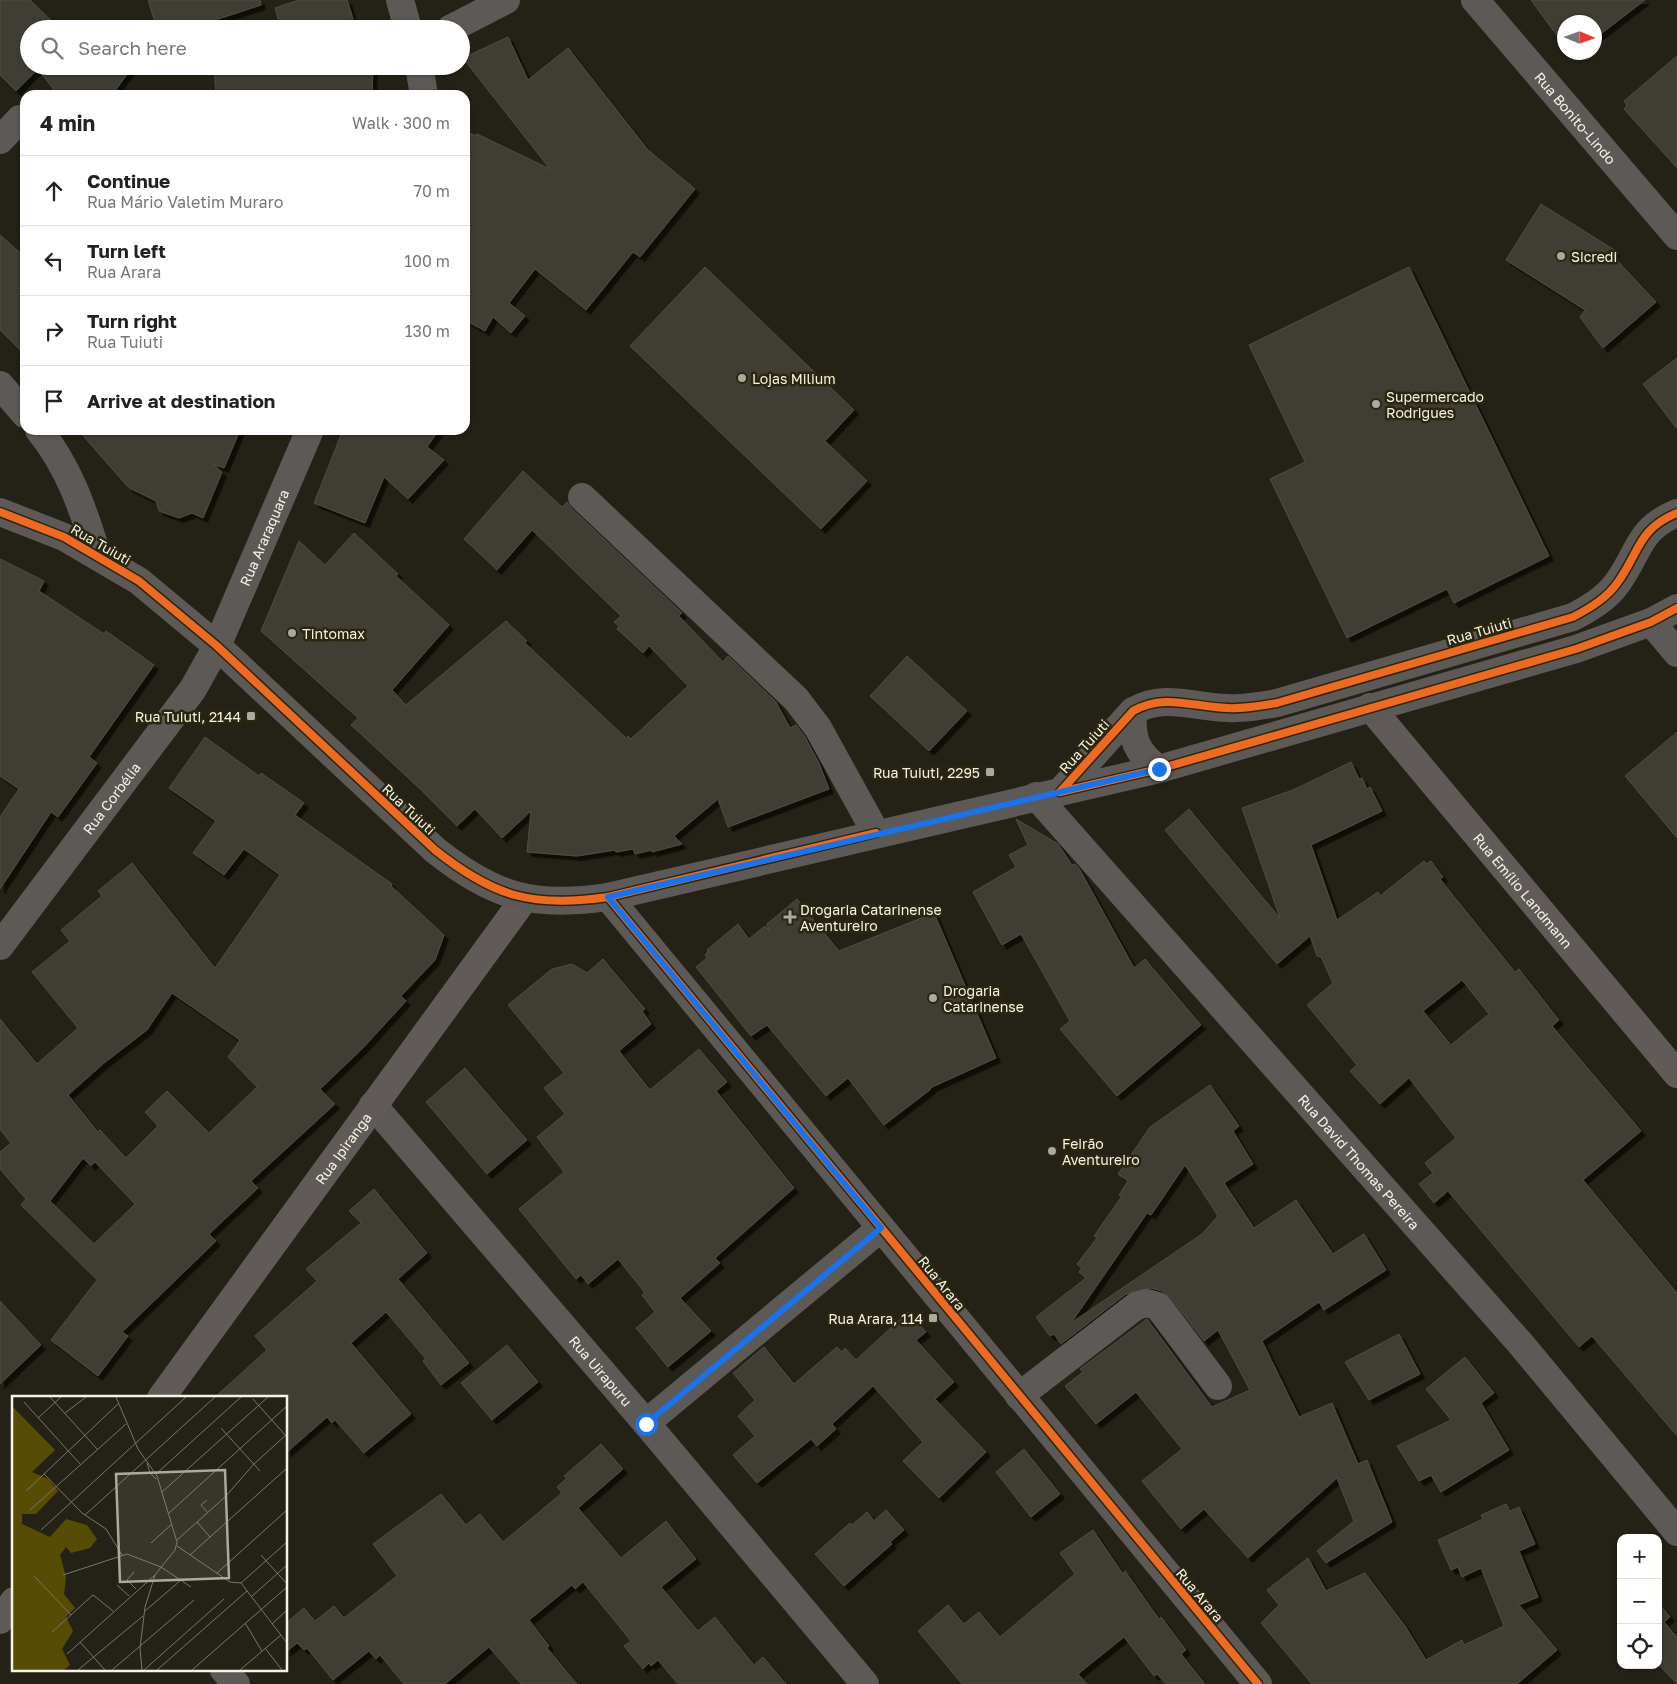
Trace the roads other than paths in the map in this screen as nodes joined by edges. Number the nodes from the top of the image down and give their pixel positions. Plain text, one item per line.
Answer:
1 (400, 0) edge
2 (506, 0) edge
3 (1476, 0) edge
4 (406, 20) edge
5 (467, 20) edge
6 (421, 75) edge
7 (423, 90) edge
8 (20, 119) edge
9 (0, 140) edge
10 (1677, 236) edge
11 (0, 385) edge
12 (20, 408) edge
13 (43, 435) edge
14 (308, 435) edge
15 (582, 497) dead end
16 (0, 512) edge
17 (1677, 513) edge
18 (97, 554) junction
19 (1677, 608) edge
20 (1651, 622) junction
21 (217, 646) junction
22 (1677, 653) edge
23 (1370, 707) junction
24 (1133, 711) junction
25 (1159, 769) junction
26 (1048, 794) junction
27 (876, 833) junction
28 (608, 897) junction
29 (524, 898) junction
30 (0, 946) edge
31 (1677, 1074) edge
32 (373, 1105) junction
33 (881, 1228) junction
34 (1218, 1386) dead end
35 (162, 1396) edge
36 (1019, 1396) junction
37 (646, 1424) junction
38 (1677, 1532) edge
39 (12, 1604) edge
40 (0, 1620) edge
41 (226, 1672) edge
42 (236, 1684) edge
43 (865, 1684) edge
44 (1258, 1684) edge

1 - 4 street
2 - 5 street
3 - 10 street, Rua Bonito-Lindo
6 - 7 street
8 - 9 street
11 - 12 street
13 - 18 street
14 - 21 street, Rua Araraquara
15 - 27 street
16 - 18 main road, Rua Tuiuti
17 - 24 main road, Rua Tuiuti
18 - 21 main road, Rua Tuiuti
19 - 20 main road, Rua Tuiuti
20 - 22 street
20 - 23 main road, Rua Tuiuti
21 - 29 main road, Rua Tuiuti
21 - 30 street, Rua Corbélia
23 - 25 main road, Rua Tuiuti
23 - 31 street, Rua Emílio Landmann
24 - 25 main road
24 - 26 main road, Rua Tuiuti
25 - 26 main road, Rua Tuiuti
26 - 27 main road, Rua Tuiuti
26 - 38 street, Rua David Thomas Pereira
27 - 28 main road, Rua Tuiuti
28 - 29 main road, Rua Tuiuti
28 - 33 street, Rua Arara
29 - 32 street, Rua Ipiranga
32 - 35 street, Rua Ipiranga
32 - 37 street, Rua Uirapuru
33 - 36 street, Rua Arara
33 - 37 street
34 - 36 street
36 - 44 street, Rua Arara
37 - 43 street, Rua Uirapuru
39 - 40 street
41 - 42 street

